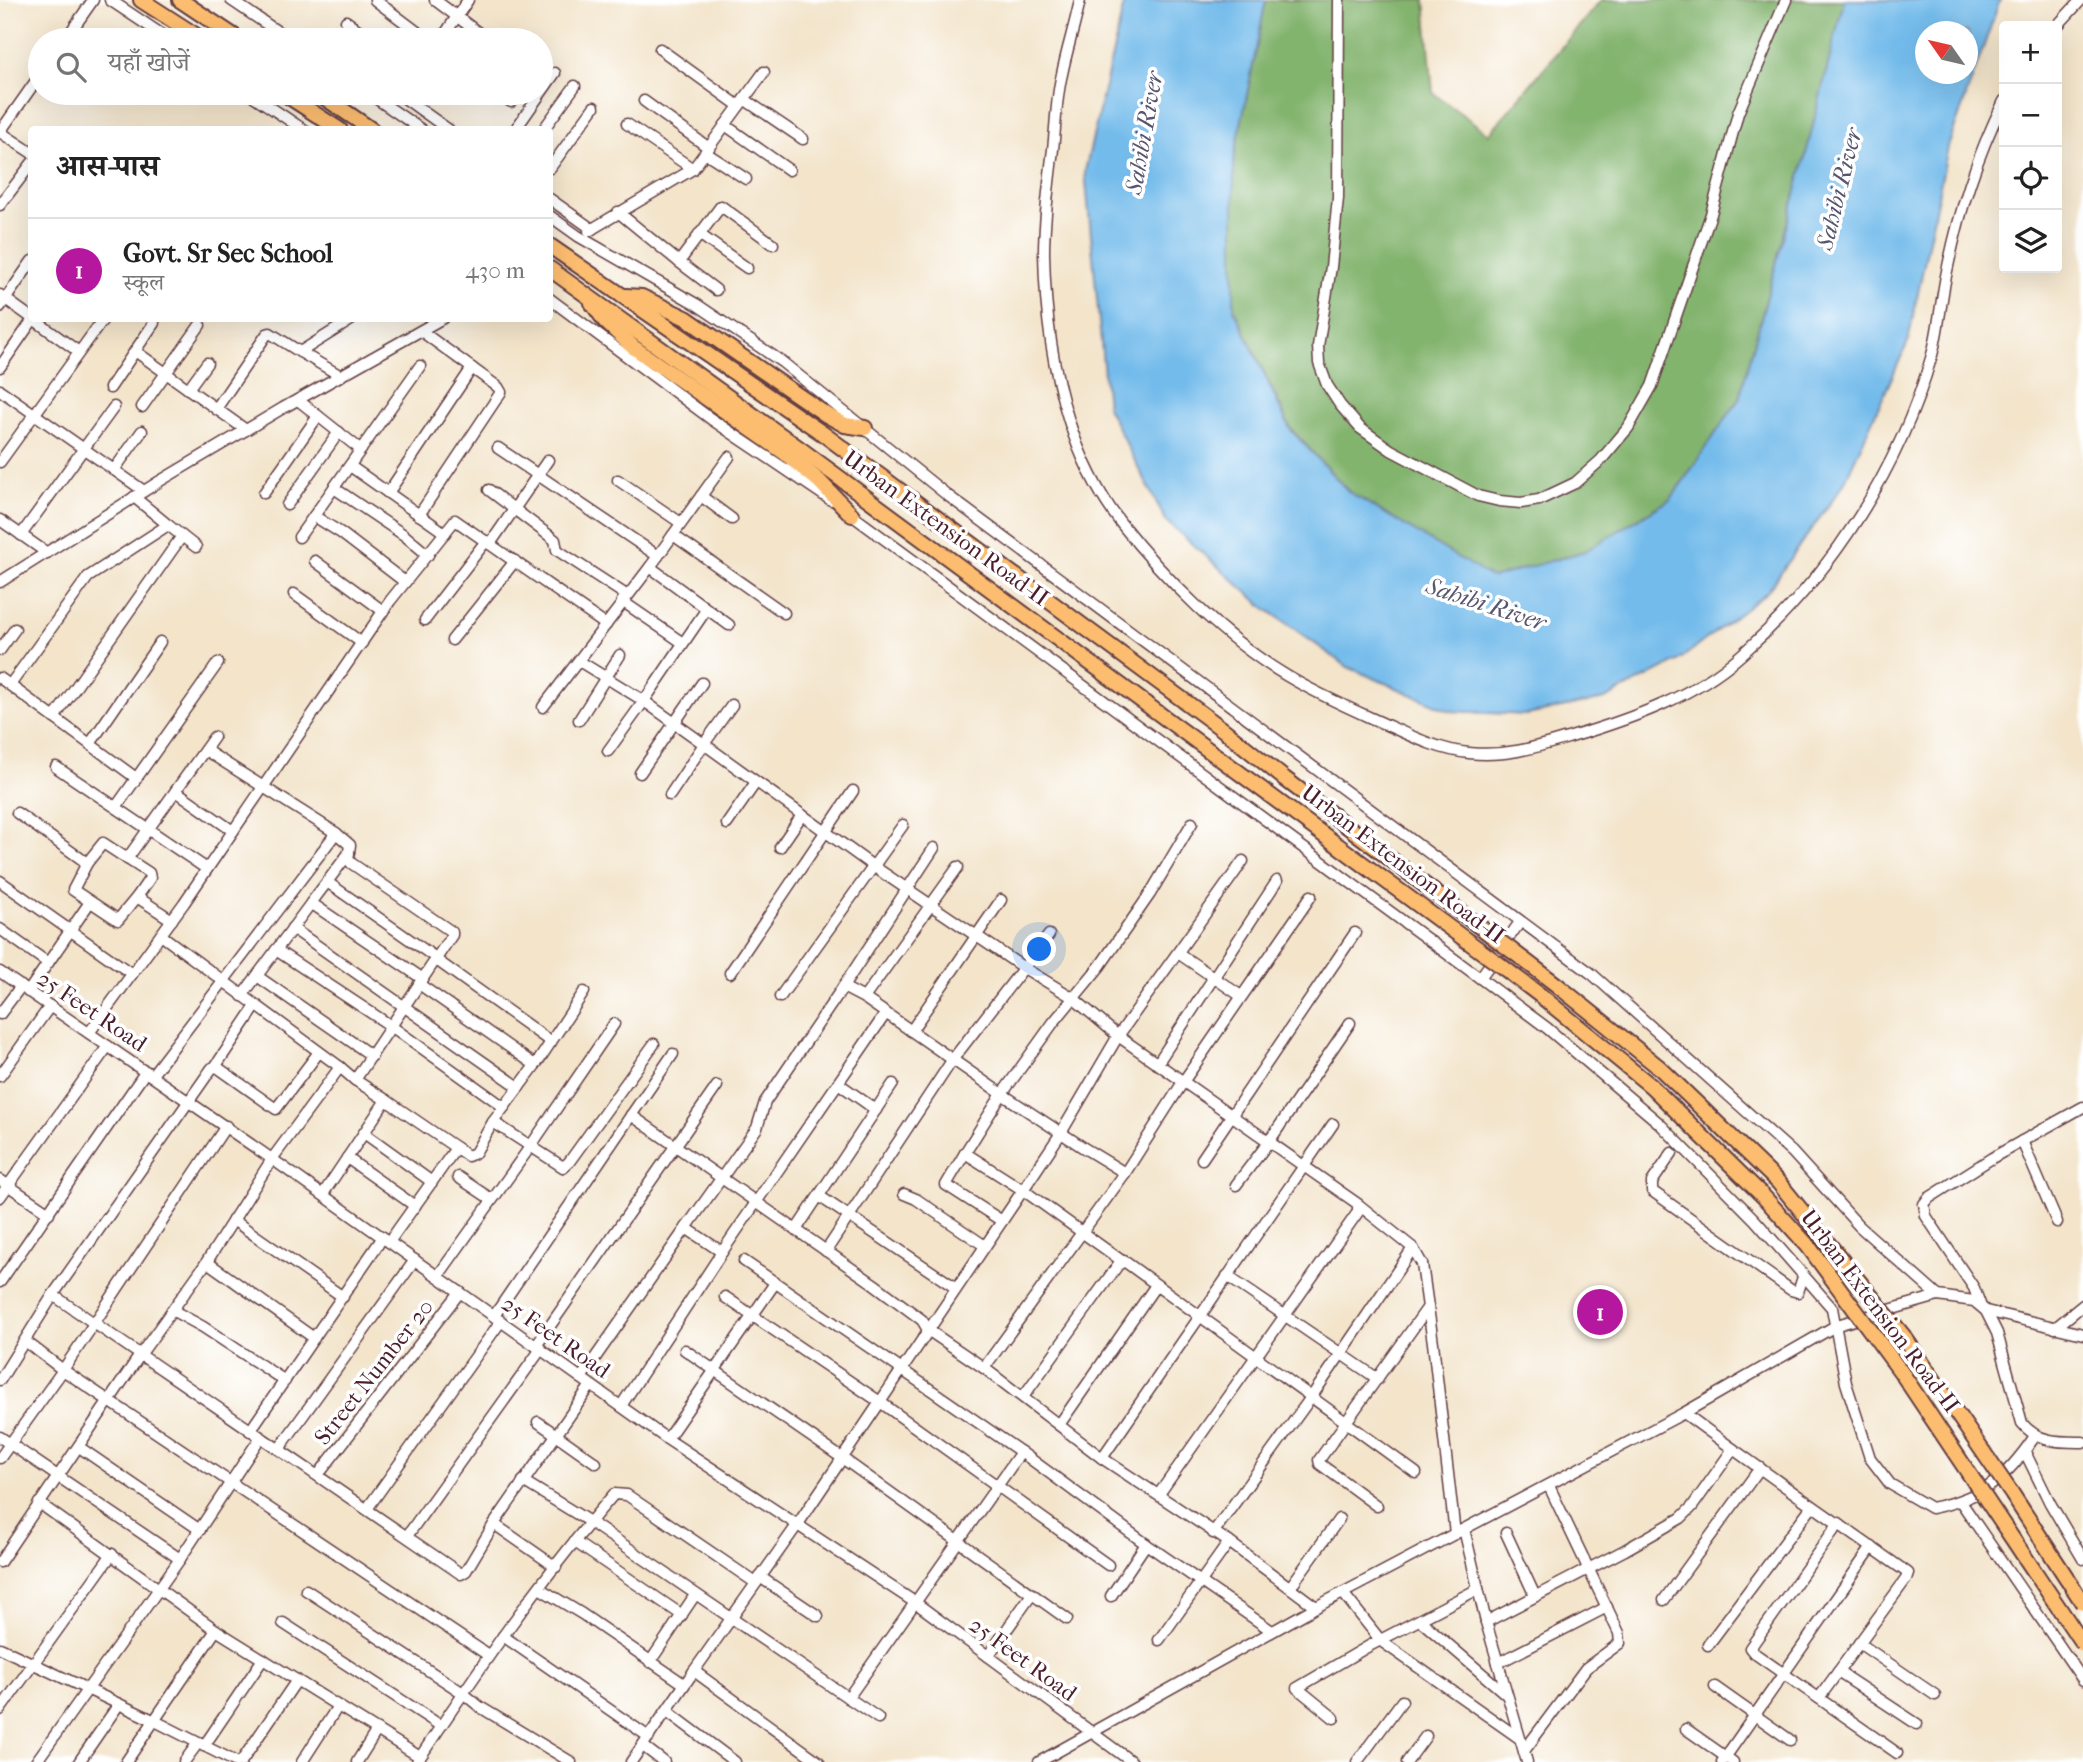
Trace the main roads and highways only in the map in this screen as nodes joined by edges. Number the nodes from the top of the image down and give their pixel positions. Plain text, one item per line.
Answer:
1 (141, 0) edge
2 (180, 0) edge
3 (184, 28) edge
4 (222, 28) edge
5 (301, 105) edge
6 (336, 105) edge
7 (334, 126) edge
8 (366, 126) edge
9 (553, 248) edge
10 (553, 271) edge
11 (585, 293) junction
12 (625, 296) junction
13 (865, 428) road end
14 (852, 514) road end
15 (2083, 1603) edge
16 (2083, 1644) edge

1 - 3 highway
2 - 4 highway
5 - 7 highway
6 - 8 highway
9 - 12 highway, Urban Extension Road-II
10 - 11 highway, Urban Extension Road-II
11 - 14 highway
11 - 16 highway, Urban Extension Road-II, bridge
12 - 13 highway
12 - 15 highway, Urban Extension Road-II, bridge

